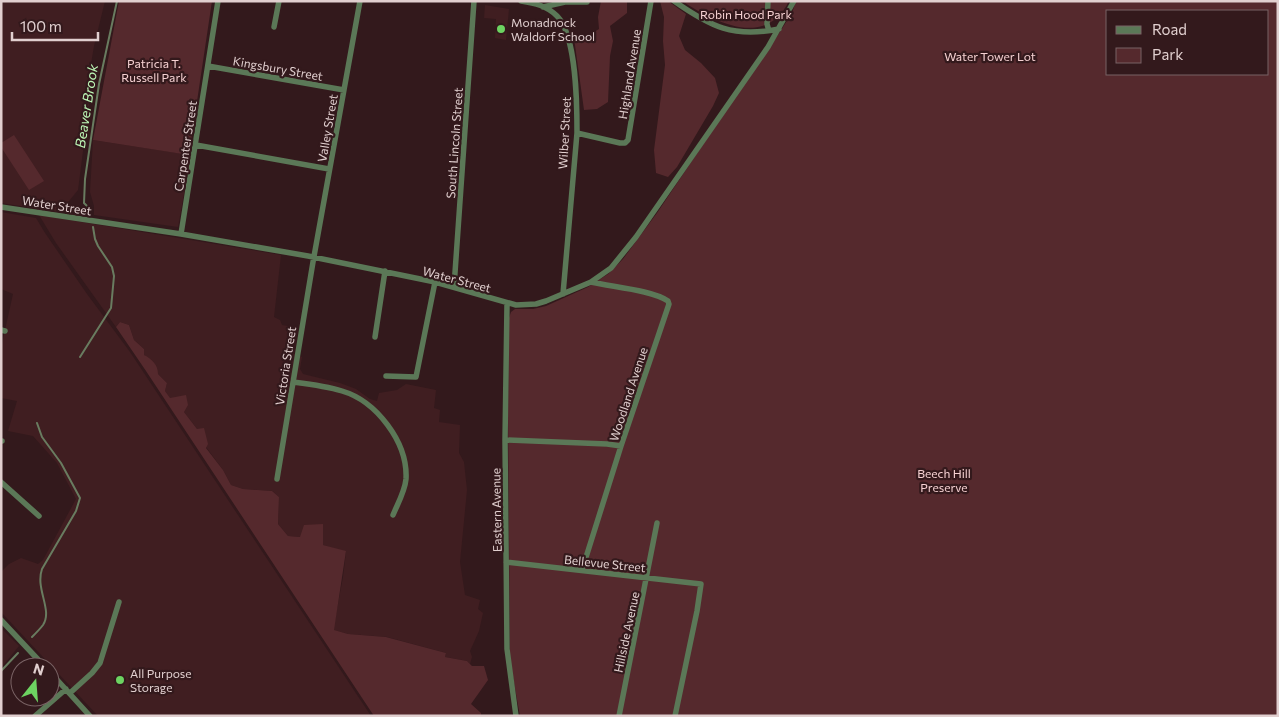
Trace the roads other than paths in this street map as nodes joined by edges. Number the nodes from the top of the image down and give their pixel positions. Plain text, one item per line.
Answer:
1 (218, 1) edge
2 (278, 1) edge
3 (360, 1) edge
4 (474, 1) edge
5 (522, 1) edge
6 (651, 1) edge
7 (674, 1) edge
8 (768, 1) edge
9 (794, 1) edge
10 (587, 2) edge
11 (544, 6) junction
12 (274, 27) dead end
13 (779, 29) junction
14 (769, 31) junction
15 (208, 66) junction
16 (344, 90) junction
17 (577, 133) junction
18 (196, 145) junction
19 (329, 169) junction
20 (1, 207) edge
21 (181, 234) junction
22 (314, 258) junction
23 (385, 271) junction
24 (435, 282) junction
25 (591, 282) junction
26 (454, 287) junction
27 (563, 294) junction
28 (507, 304) junction
29 (374, 337) dead end
30 (386, 376) dead end
31 (293, 382) junction
32 (505, 440) junction
33 (621, 446) junction
34 (277, 479) dead end
35 (1, 482) edge
36 (393, 515) dead end
37 (39, 516) dead end
38 (657, 523) dead end
39 (506, 562) junction
40 (582, 570) junction
41 (647, 577) junction
42 (119, 602) dead end
43 (1, 620) edge
44 (36, 657) edge
45 (60, 683) edge
46 (68, 691) junction
47 (35, 716) edge
48 (90, 716) edge
49 (516, 716) edge
50 (619, 716) edge
51 (675, 716) edge

1 - 15 street, Carpenter Street
2 - 12 street
3 - 16 street, Valley Street
4 - 26 street, South Lincoln Street
5 - 11 street, Wilber Street
6 - 17 street, Highland Avenue
7 - 14 street
8 - 14 street
9 - 13 street, Water Street
10 - 11 street
11 - 17 street, Wilber Street
13 - 14 street
13 - 25 street, Water Street
15 - 16 street, Kingsbury Street
15 - 18 street, Carpenter Street
16 - 19 street, Valley Street
17 - 27 street, Wilber Street
18 - 19 street
18 - 21 street, Carpenter Street
19 - 22 street, Valley Street
20 - 21 street, Water Street
21 - 22 street, Water Street
22 - 23 street, Water Street
22 - 31 street, Victoria Street
23 - 24 street, Water Street
23 - 29 street
24 - 26 street, Water Street
24 - 30 street
25 - 27 street, Water Street
25 - 33 street, Woodland Avenue
26 - 28 street, Water Street
27 - 28 street, Water Street
28 - 32 street, Eastern Avenue
31 - 34 street, Victoria Street
31 - 36 street
32 - 33 street
32 - 39 street, Eastern Avenue
33 - 40 street, Woodland Avenue
35 - 37 street
38 - 41 street, Hillside Avenue
39 - 40 street, Bellevue Street
39 - 49 street, Eastern Avenue
40 - 41 street, Bellevue Street
41 - 50 street, Hillside Avenue
41 - 51 street, Bellevue Street
42 - 46 street
43 - 44 street
45 - 46 street
46 - 47 street
46 - 48 street

